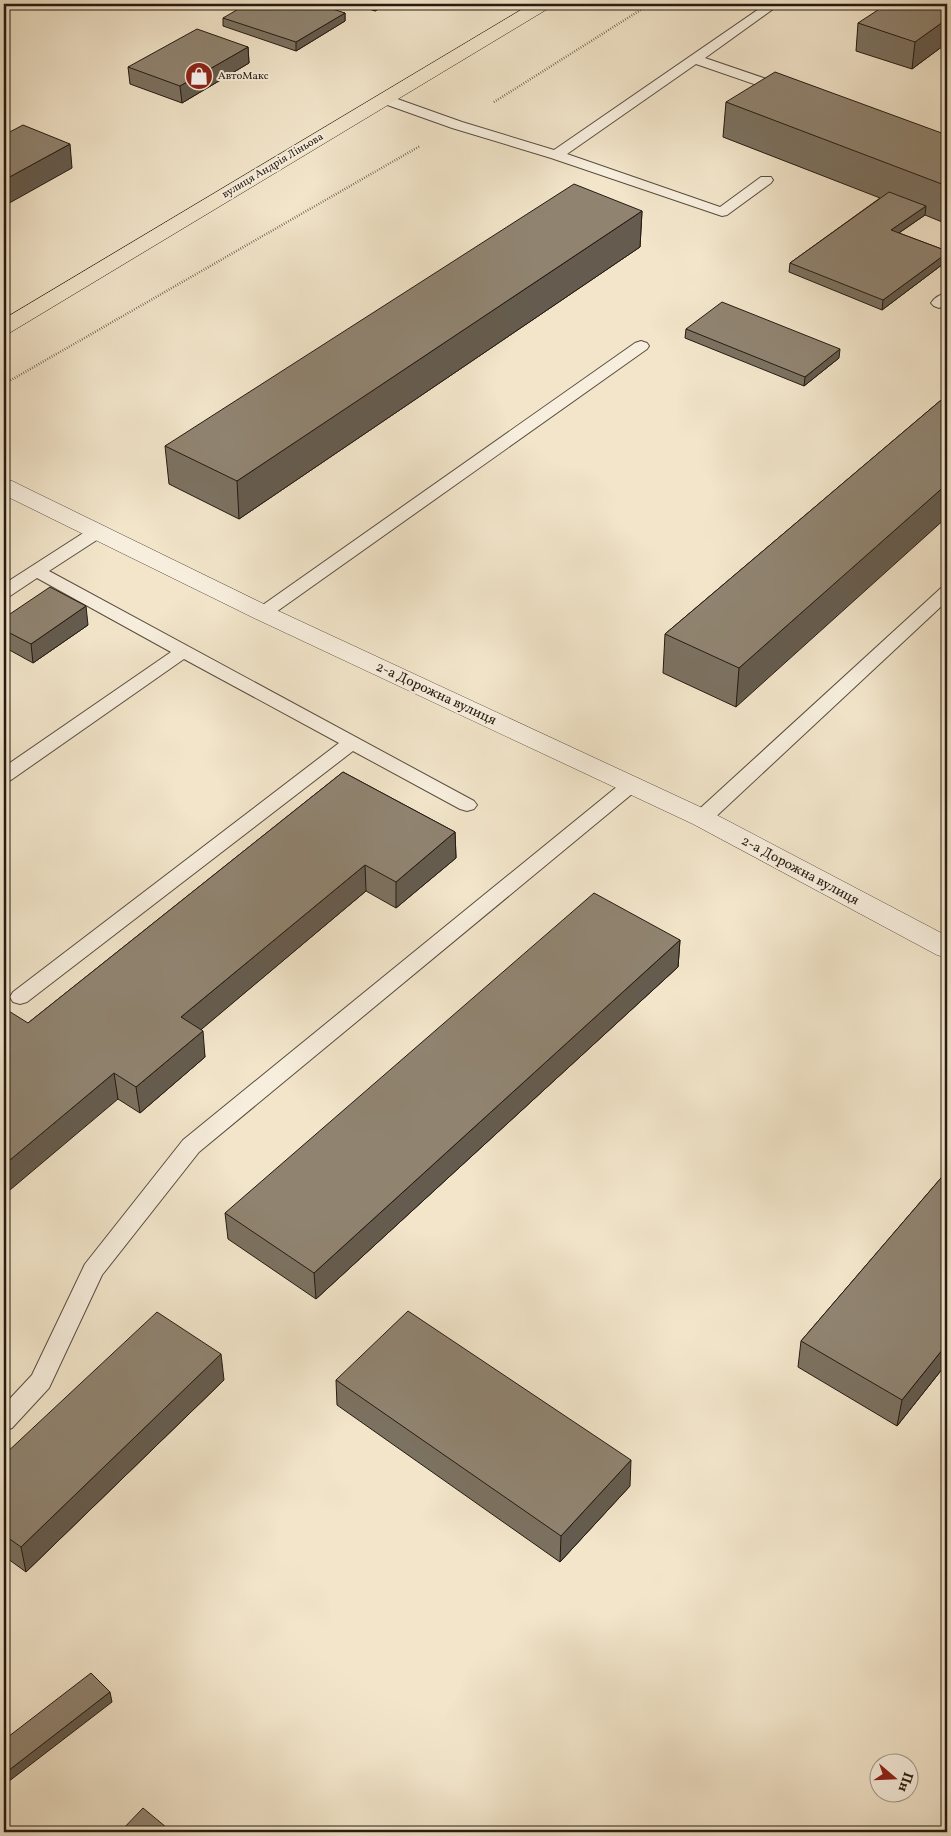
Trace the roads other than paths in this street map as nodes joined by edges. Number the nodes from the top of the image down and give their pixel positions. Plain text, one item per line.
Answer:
1 (543, 4) edge
2 (774, 4) edge
3 (694, 60) junction
4 (797, 95) edge
5 (384, 99) junction
6 (556, 155) junction
7 (766, 180) dead end
8 (4, 328) edge
9 (641, 346) dead end
10 (4, 486) edge
11 (97, 532) junction
12 (36, 571) junction
13 (4, 592) edge
14 (947, 592) edge
15 (263, 613) junction
16 (182, 652) junction
17 (351, 743) junction
18 (4, 776) edge
19 (631, 785) junction
20 (467, 805) dead end
21 (702, 818) junction
22 (947, 948) edge
23 (20, 997) dead end
24 (4, 1421) edge

1 - 5 main road, вулиця Андрія Ліньова
2 - 3 lane
3 - 4 lane
3 - 6 lane
5 - 6 lane
5 - 8 main road, вулиця Андрія Ліньова
6 - 7 lane
9 - 15 lane
10 - 11 street, 2-а Дорожна вулиця
11 - 12 lane
11 - 15 street, 2-а Дорожна вулиця
12 - 13 lane
12 - 16 lane
14 - 21 lane
15 - 19 street, 2-а Дорожна вулиця
16 - 17 lane
16 - 18 lane
17 - 20 lane
17 - 23 lane
19 - 21 street, 2-а Дорожна вулиця
19 - 24 lane
21 - 22 street, 2-а Дорожна вулиця

